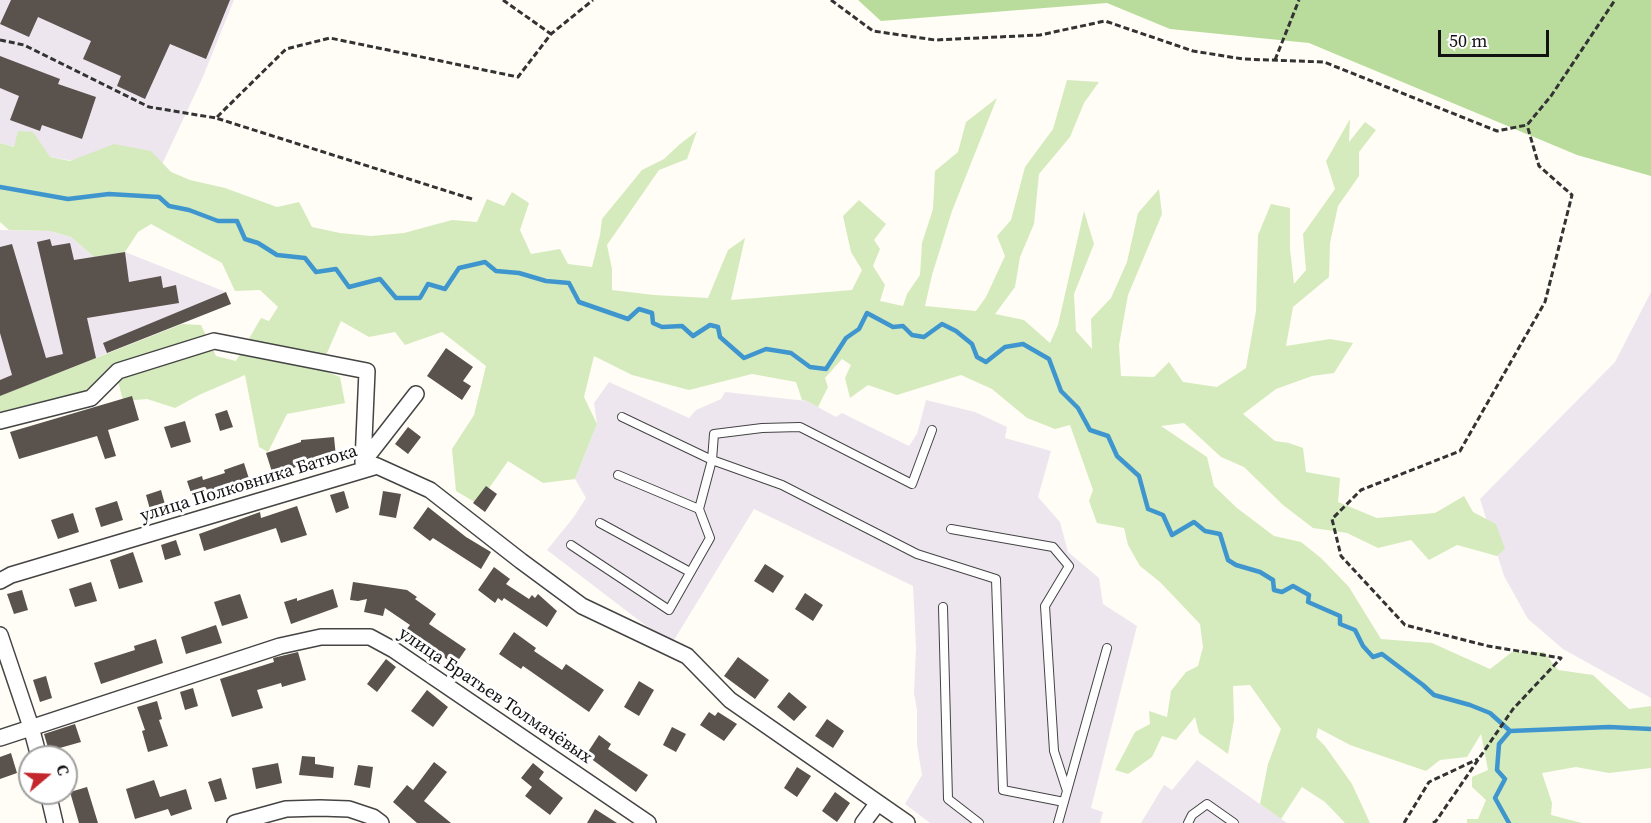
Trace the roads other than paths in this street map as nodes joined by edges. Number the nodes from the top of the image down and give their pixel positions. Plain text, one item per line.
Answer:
1 (416, 394) dead end
2 (622, 417) dead end
3 (0, 421) edge
4 (932, 430) dead end
5 (712, 460) junction
6 (370, 464) junction
7 (618, 475) dead end
8 (699, 509) junction
9 (600, 523) dead end
10 (951, 529) dead end
11 (571, 545) dead end
12 (690, 572) junction
13 (0, 581) edge
14 (943, 607) dead end
15 (0, 635) edge
16 (1107, 648) dead end
17 (31, 727) junction
18 (0, 738) edge
19 (36, 745) edge
20 (1067, 791) junction
21 (1064, 802) junction
22 (877, 804) junction
23 (51, 805) edge
24 (55, 823) edge
25 (236, 823) edge
26 (381, 823) edge
27 (648, 823) edge
28 (863, 823) edge
29 (907, 823) edge
30 (979, 823) edge
31 (1058, 823) edge
32 (1188, 823) edge
33 (1234, 823) edge

1 - 6 street
2 - 5 lane
3 - 6 street
4 - 5 lane
5 - 8 lane
5 - 21 lane
6 - 13 street, улица Полковника Батюка
6 - 22 street, улица Полковника Батюка
7 - 8 lane
8 - 12 lane
9 - 12 lane
10 - 20 lane
11 - 12 lane
14 - 30 lane
15 - 17 street
16 - 20 lane
17 - 18 street, улица Братьев Толмачёвых
17 - 19 street
17 - 27 street, улица Братьев Толмачёвых
20 - 21 lane
21 - 31 lane
22 - 28 street
22 - 29 street, улица Полковника Батюка
23 - 24 street
25 - 26 street
32 - 33 lane

